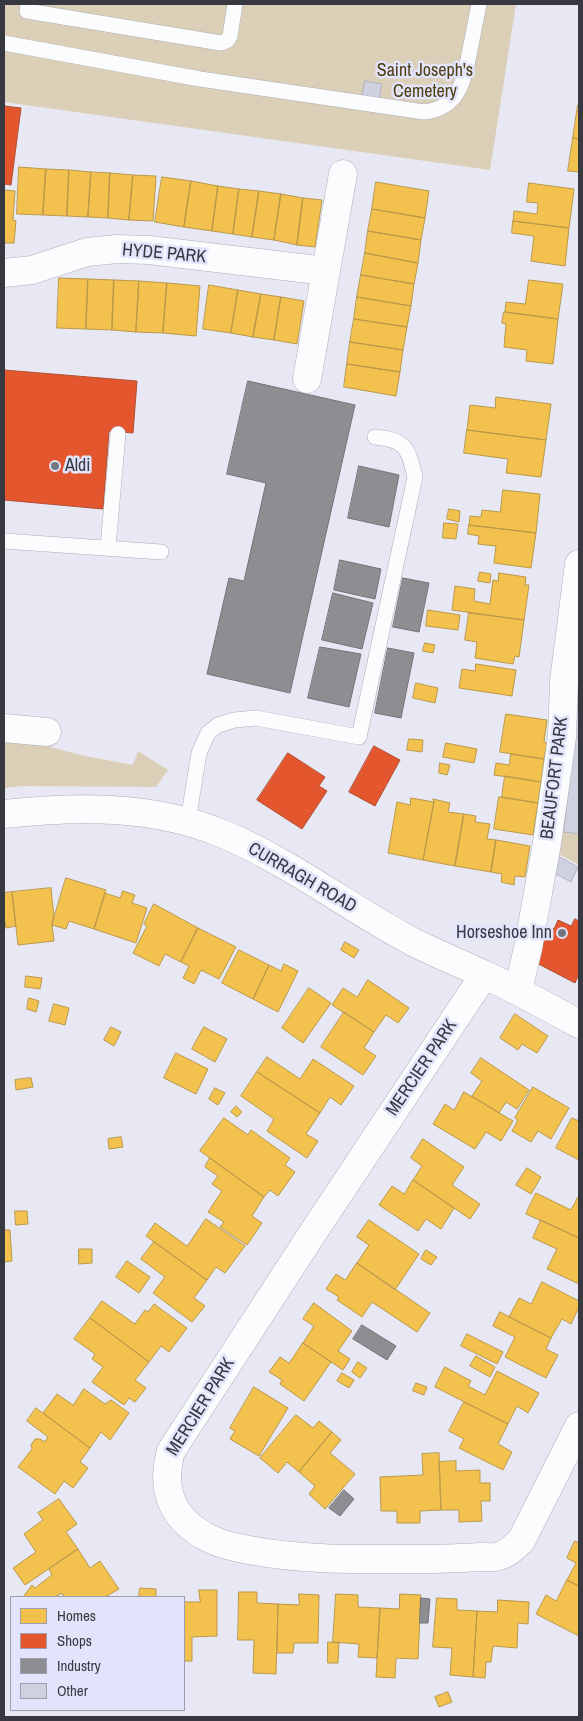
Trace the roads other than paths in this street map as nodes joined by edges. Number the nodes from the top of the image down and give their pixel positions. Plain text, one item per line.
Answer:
1 (28, 4) edge
2 (235, 4) edge
3 (478, 4) edge
4 (4, 43) edge
5 (343, 174) dead end
6 (326, 271) junction
7 (4, 273) edge
8 (307, 378) dead end
9 (118, 434) dead end
10 (375, 437) dead end
11 (4, 541) edge
12 (108, 547) junction
13 (161, 552) dead end
14 (579, 564) edge
15 (4, 728) edge
16 (47, 732) dead end
17 (4, 814) edge
18 (188, 821) junction
19 (484, 975) junction
20 (518, 991) junction
21 (579, 1024) edge
22 (579, 1426) edge

1 - 2 lane
3 - 4 lane
5 - 6 street
6 - 7 street, HYDE PARK
6 - 8 street
9 - 12 lane
10 - 18 lane
11 - 12 lane
12 - 13 lane
14 - 20 street, BEAUFORT PARK
15 - 16 street
17 - 18 street, CURRAGH ROAD
18 - 19 street, CURRAGH ROAD
19 - 20 street, CURRAGH ROAD
19 - 22 street, MERCIER PARK
20 - 21 street, CURRAGH ROAD

